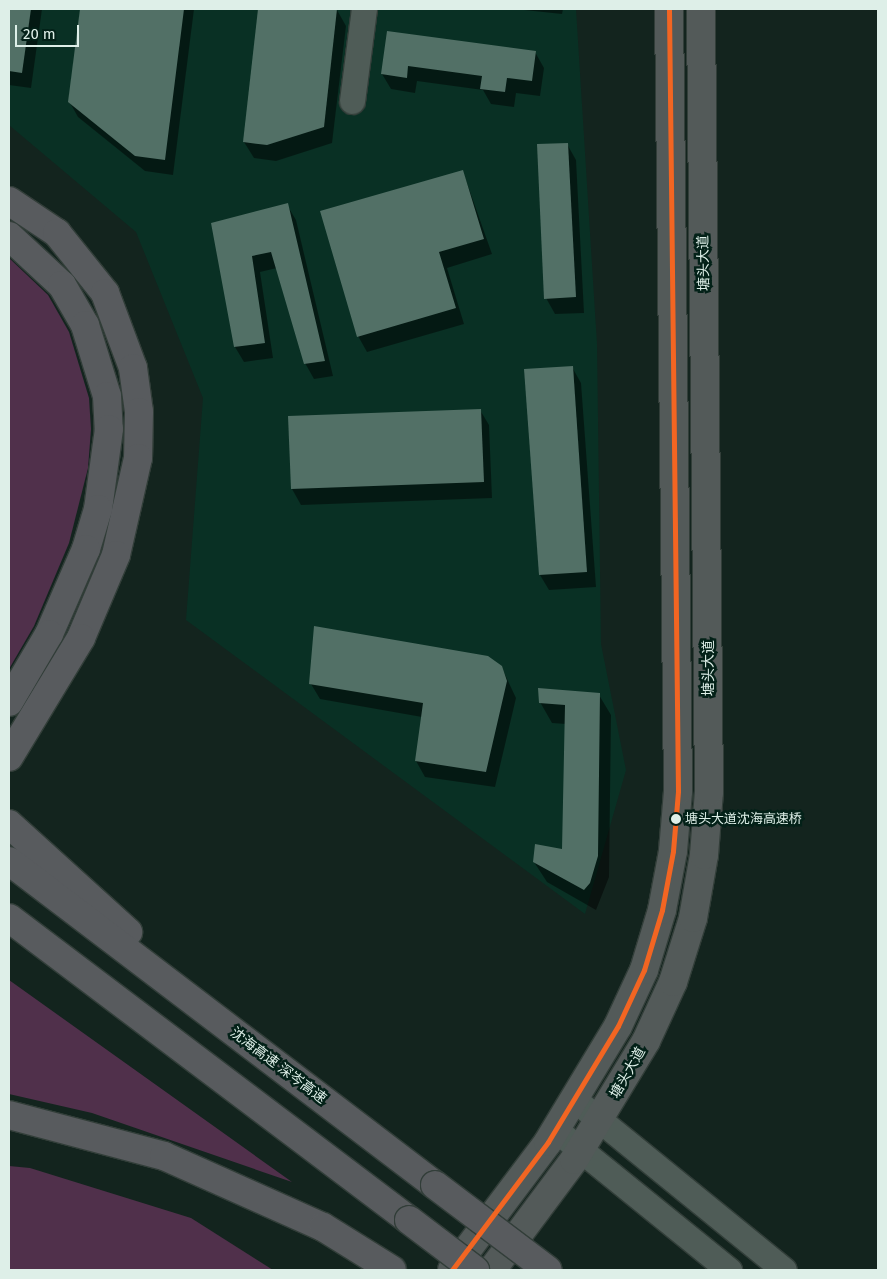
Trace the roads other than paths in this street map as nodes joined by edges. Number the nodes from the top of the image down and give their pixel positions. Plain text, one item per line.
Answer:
1 (364, 9) edge
2 (669, 9) edge
3 (701, 9) edge
4 (352, 101) dead end
5 (9, 201) edge
6 (9, 236) edge
7 (9, 702) edge
8 (9, 758) edge
9 (9, 824) edge
10 (24, 862) edge
11 (9, 918) edge
12 (575, 1100) junction
13 (9, 1115) edge
14 (600, 1120) junction
15 (556, 1130) junction
16 (581, 1150) junction
17 (385, 1266) edge
18 (452, 1270) edge
19 (475, 1270) edge
20 (492, 1270) edge
21 (548, 1270) edge
22 (729, 1270) edge
23 (784, 1270) edge

1 - 4 street
2 - 12 main road
3 - 14 main road, 塘头大道
5 - 8 highway
6 - 7 highway
9 - 10 highway, 沈海高速 深岑高速
10 - 21 highway, 沈海高速 深岑高速, bridge
11 - 19 highway, bridge
12 - 14 street
12 - 15 main road
13 - 17 highway
14 - 16 main road, 塘头大道
14 - 23 street
15 - 16 street
15 - 18 main road
16 - 20 main road, 塘头大道
16 - 22 street

